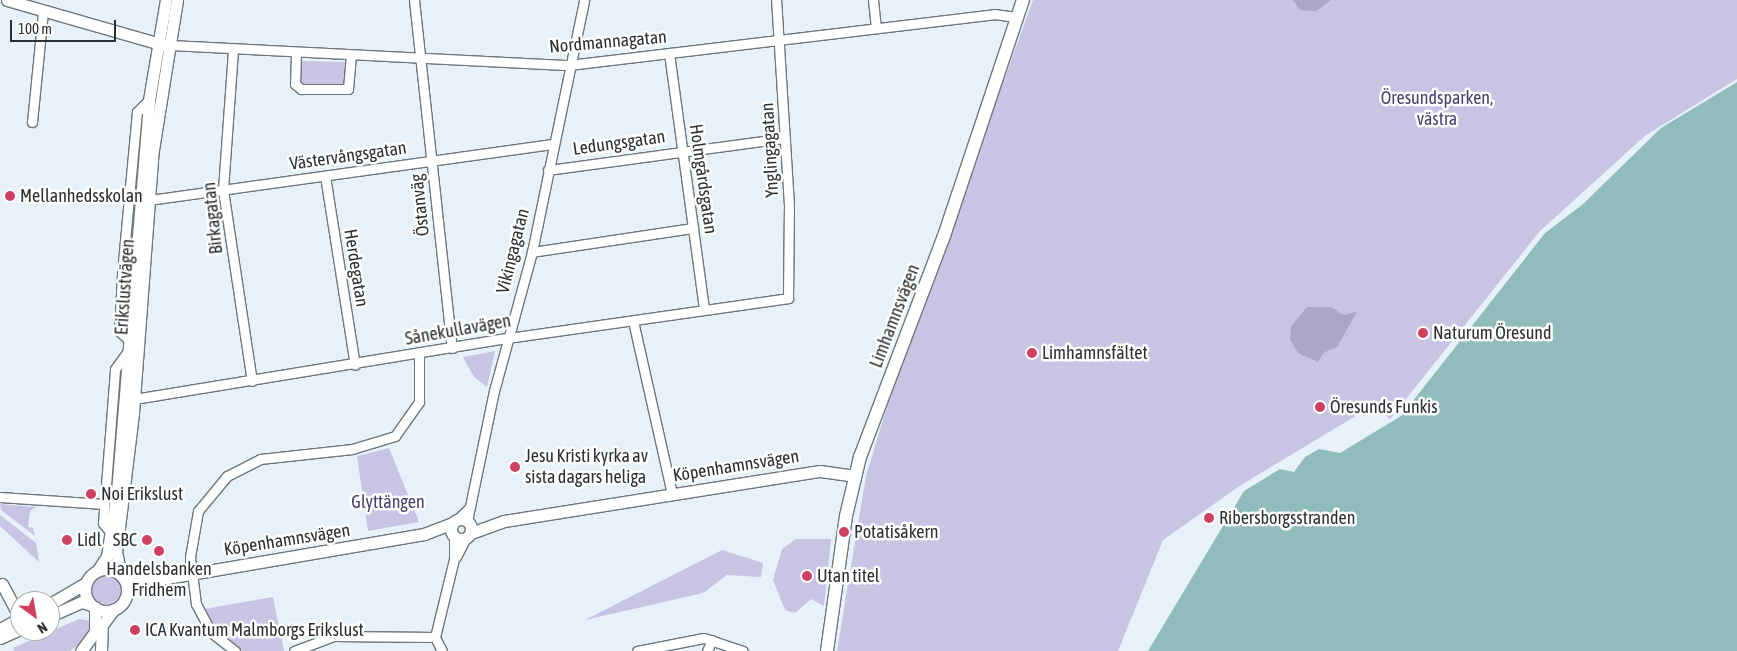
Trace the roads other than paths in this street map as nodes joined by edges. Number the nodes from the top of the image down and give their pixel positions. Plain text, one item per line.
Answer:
1 (7, 0) edge
2 (166, 0) edge
3 (176, 0) edge
4 (414, 0) edge
5 (584, 0) edge
6 (776, 0) edge
7 (873, 0) edge
8 (1023, 0) edge
9 (43, 11) junction
10 (1016, 17) junction
11 (876, 28) junction
12 (780, 40) junction
13 (158, 44) junction
14 (170, 45) junction
15 (233, 50) junction
16 (669, 53) junction
17 (296, 54) junction
18 (351, 57) junction
19 (419, 59) junction
20 (569, 65) junction
21 (32, 122) dead end
22 (785, 138) junction
23 (553, 144) junction
24 (682, 150) junction
25 (432, 160) junction
26 (548, 170) junction
27 (325, 176) junction
28 (223, 190) junction
29 (148, 200) junction
30 (693, 228) junction
31 (532, 252) junction
32 (788, 298) joint
33 (704, 309) junction
34 (633, 321) junction
35 (508, 338) junction
36 (129, 346) junction
37 (452, 348) junction
38 (419, 353) junction
39 (354, 365) junction
40 (252, 381) junction
41 (134, 399) junction
42 (855, 476) junction
43 (672, 494) junction
44 (0, 497) edge
45 (104, 504) junction
46 (463, 519) junction
47 (504, 521) junction
48 (111, 533) junction
49 (424, 534) junction
50 (460, 536) junction
51 (98, 570) junction
52 (190, 574) junction
53 (122, 577) junction
54 (155, 580) junction
55 (1, 583) edge
56 (86, 583) junction
57 (10, 592) edge
58 (126, 596) junction
59 (60, 598) edge
60 (10, 600) edge
61 (93, 606) junction
62 (114, 609) junction
63 (60, 612) edge
64 (435, 637) junction
65 (712, 640) junction
66 (81, 651) edge
67 (101, 651) edge
68 (235, 651) edge
69 (294, 651) edge
70 (442, 651) edge
71 (637, 651) edge
72 (707, 651) edge
73 (743, 651) edge
74 (827, 651) edge

1 - 9 street
2 - 13 street, Erikslustvägen
3 - 14 street, Erikslustvägen
4 - 19 street, Östanväg
5 - 20 street, Vikingagatan
6 - 12 street, Ynglingagatan
7 - 11 street
8 - 10 main road, Limhamnsvägen
9 - 13 street
9 - 21 street
10 - 11 street, Nordmannagatan
10 - 42 main road, Limhamnsvägen
11 - 12 street, Nordmannagatan
12 - 16 street, Nordmannagatan
12 - 22 street, Ynglingagatan
13 - 14 street
13 - 36 street, Erikslustvägen
14 - 15 street, Nordmannagatan
14 - 29 street, Erikslustvägen
15 - 17 street, Nordmannagatan
15 - 28 street, Birkagatan
16 - 20 street, Nordmannagatan
16 - 24 street, Holmgårdsgatan
17 - 18 street, Nordmannagatan
17 - 18 street
18 - 19 street, Nordmannagatan
19 - 20 street, Nordmannagatan
19 - 25 street, Östanväg
20 - 23 street, Vikingagatan
22 - 24 street, Ledungsgatan
22 - 32 street, Ynglingagatan
23 - 25 street, Västervångsgatan
23 - 26 street, Vikingagatan
24 - 26 street, Ledungsgatan
24 - 30 street, Holmgårdsgatan
25 - 27 street, Västervångsgatan
25 - 37 street, Östanväg
26 - 31 street, Vikingagatan
27 - 28 street, Västervångsgatan
27 - 39 street, Herdegatan
28 - 29 street, Västervångsgatan
28 - 40 street, Birkagatan
29 - 41 street, Erikslustvägen
30 - 31 street
30 - 33 street, Holmgårdsgatan
31 - 35 street, Vikingagatan
32 - 33 street, Sånekullavägen
33 - 34 street, Sånekullavägen
34 - 35 street, Sånekullavägen
34 - 43 street
35 - 37 street, Sånekullavägen
35 - 46 street, Vikingagatan
36 - 45 street, Erikslustvägen
36 - 48 street, Erikslustvägen
37 - 38 street, Sånekullavägen
38 - 39 street, Sånekullavägen
38 - 52 street
39 - 40 street, Sånekullavägen
40 - 41 street, Sånekullavägen
41 - 53 street, Erikslustvägen
42 - 43 street, Köpenhamnsvägen
42 - 74 main road, Limhamnsvägen
43 - 47 street, Köpenhamnsvägen
44 - 45 street
45 - 48 street, Erikslustvägen
46 - 47 street, Köpenhamnsvägen
46 - 49 street, Köpenhamnsvägen
46 - 50 street
46 - 50 street
47 - 50 street, Köpenhamnsvägen
48 - 51 street, Erikslustvägen
49 - 50 street, Köpenhamnsvägen
49 - 52 street, Köpenhamnsvägen
50 - 64 street
51 - 53 street, Köpenhamnsvägen
51 - 56 street
52 - 54 street, Köpenhamnsvägen
52 - 68 street
53 - 54 street, Köpenhamnsvägen
53 - 58 street
54 - 58 street, Köpenhamnsvägen
55 - 57 street
55 - 60 street
56 - 59 street
56 - 61 street
58 - 62 street, Köpenhamnsvägen
61 - 62 street
61 - 63 street
61 - 66 street
62 - 67 street
64 - 69 street
64 - 70 street
65 - 71 street
65 - 72 street
65 - 73 street

